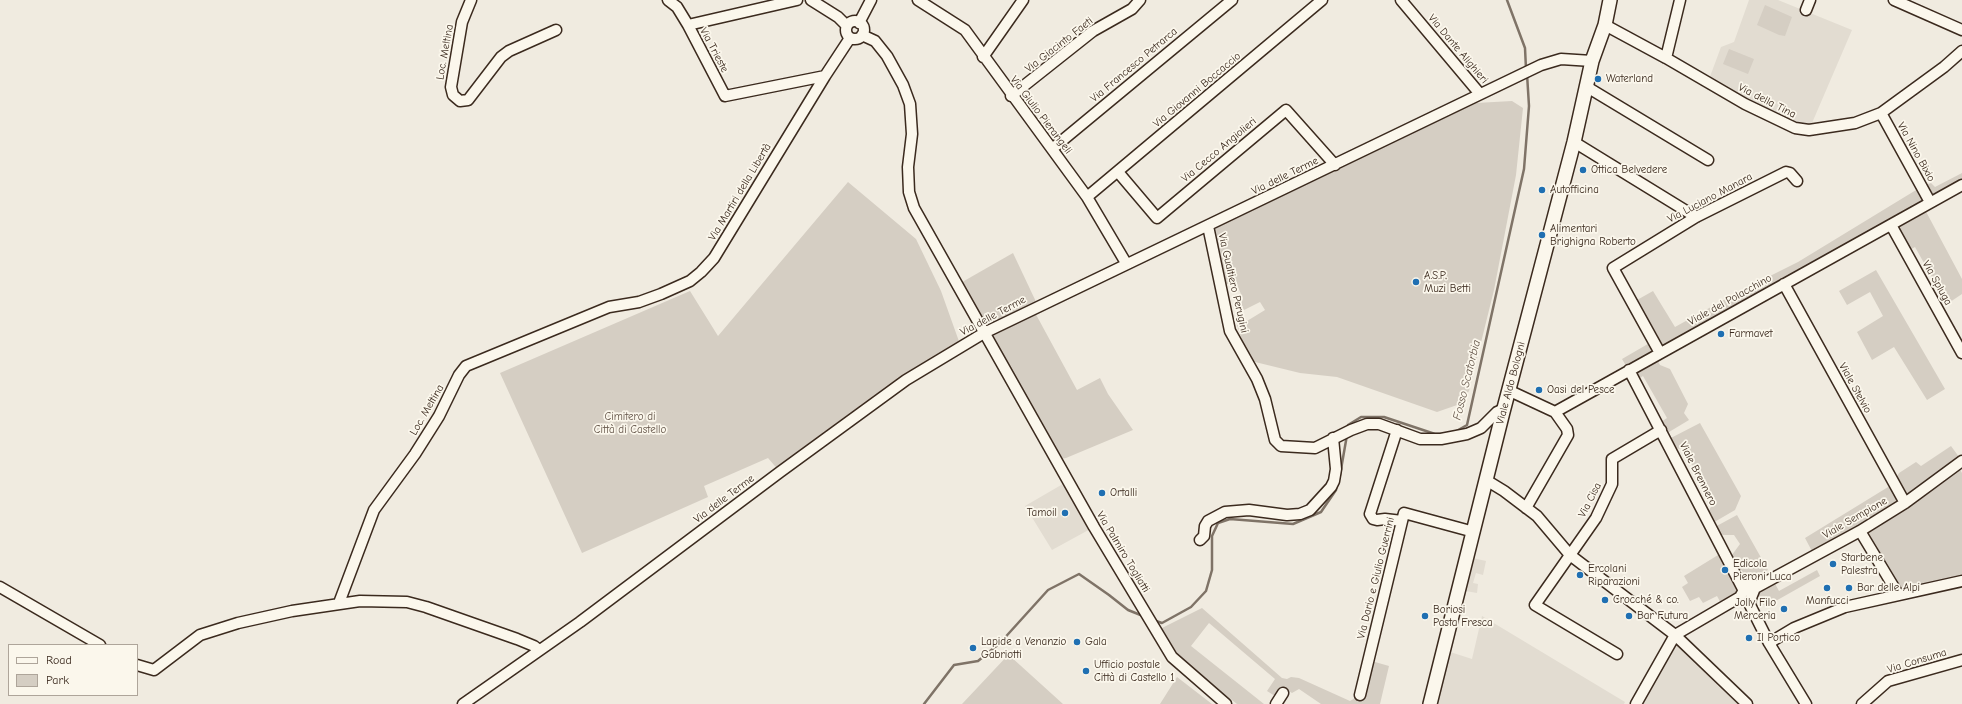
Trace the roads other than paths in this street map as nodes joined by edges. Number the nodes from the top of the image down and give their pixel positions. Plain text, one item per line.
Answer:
1 (471, 0) edge
2 (668, 0) edge
3 (797, 0) edge
4 (811, 0) edge
5 (872, 0) edge
6 (918, 0) edge
7 (1023, 0) edge
8 (1140, 0) edge
9 (1232, 0) edge
10 (1322, 0) edge
11 (1401, 0) edge
12 (1610, 0) edge
13 (1680, 0) edge
14 (1810, 0) edge
15 (1894, 0) edge
16 (1806, 10) dead end
17 (860, 23) junction
18 (1605, 24) junction
19 (688, 25) junction
20 (847, 26) junction
21 (556, 30) dead end
22 (1962, 30) edge
23 (862, 35) junction
24 (850, 38) junction
25 (1962, 51) edge
26 (983, 57) junction
27 (1666, 58) junction
28 (1592, 61) junction
29 (825, 76) junction
30 (1586, 87) junction
31 (1480, 94) junction
32 (1011, 96) junction
33 (1881, 113) junction
34 (1574, 142) junction
35 (1052, 149) junction
36 (1708, 160) dead end
37 (1335, 165) junction
38 (1118, 172) junction
39 (1797, 182) dead end
40 (1962, 185) edge
41 (1086, 197) junction
42 (1930, 202) junction
43 (1696, 216) junction
44 (1891, 225) junction
45 (1208, 226) junction
46 (1126, 264) junction
47 (1784, 284) junction
48 (609, 307) joint
49 (984, 333) junction
50 (1660, 353) junction
51 (1962, 353) edge
52 (1630, 370) junction
53 (1510, 390) junction
54 (1504, 409) junction
55 (1555, 412) junction
56 (1397, 430) junction
57 (1662, 430) junction
58 (1337, 436) junction
59 (1962, 461) edge
60 (1486, 480) junction
61 (1905, 503) junction
62 (1526, 508) junction
63 (1402, 521) junction
64 (1860, 530) junction
65 (1474, 532) junction
66 (1200, 540) dead end
67 (1570, 555) junction
68 (1962, 581) edge
69 (0, 587) edge
70 (1755, 588) junction
71 (1742, 594) junction
72 (1898, 594) junction
73 (339, 603) junction
74 (1749, 603) junction
75 (1675, 635) junction
76 (1769, 643) junction
77 (98, 644) edge
78 (539, 650) junction
79 (1617, 654) dead end
80 (1962, 660) edge
81 (138, 665) edge
82 (1283, 693) dead end
83 (1360, 695) dead end
84 (464, 704) edge
85 (1226, 704) edge
86 (1276, 704) edge
87 (1430, 704) edge
88 (1636, 704) edge
89 (1747, 704) edge
90 (1806, 704) edge
91 (1862, 704) edge

1 - 21 street, Loc. Meltina
2 - 19 street
3 - 19 street, Via Trieste
4 - 20 street
5 - 17 street
6 - 26 street, Via Giulio Pierangeli
7 - 26 street
8 - 32 street, Via Giacinto Faeti
9 - 35 street, Via Francesco Petrarca
10 - 38 street, Via Giovanni Boccaccio
11 - 31 street, Via Dante Alighieri
12 - 18 main road, Viale Aldo Bologni
13 - 27 street
14 - 16 street
15 - 22 street
17 - 20 street
17 - 23 street
18 - 27 street, Via della Tina
18 - 28 main road, Viale Aldo Bologni
19 - 29 street, Via Trieste
20 - 24 street
23 - 24 street
23 - 49 street, Via Palmiro Togliatti
24 - 29 street, Via Martiri della Libertà
25 - 33 street, Via della Tina
26 - 32 street, Via Giulio Pierangeli
27 - 33 street, Via della Tina
28 - 30 main road, Viale Aldo Bologni
28 - 31 street, Via delle Terme
29 - 48 street, Via Martiri della Libertà
30 - 34 main road, Viale Aldo Bologni
30 - 36 street
31 - 37 street, Via delle Terme
32 - 35 street, Via Giulio Pierangeli
33 - 42 street, Via Nino Bixio
34 - 43 street
34 - 53 main road, Viale Aldo Bologni
35 - 41 street, Via Giulio Pierangeli
37 - 38 street, Via Cecco Angiolieri
37 - 45 street, Via delle Terme
38 - 41 street, Via Giovanni Boccaccio
39 - 43 street, Via Luciano Manara
40 - 42 street, Viale del Polacchino
41 - 46 street, Via Giulio Pierangeli
42 - 44 street, Viale del Polacchino
43 - 50 street, Via Luciano Manara
44 - 47 street, Viale del Polacchino
44 - 51 street, Via Spluga
45 - 46 street, Via delle Terme
45 - 58 street, Via Gualtiero Perugini
46 - 49 street, Via delle Terme
47 - 50 street, Viale del Polacchino
47 - 61 street, Viale Stelvio
48 - 73 street, Loc. Meltina
49 - 78 street, Via delle Terme
49 - 85 street, Via Palmiro Togliatti
50 - 52 street, Viale del Polacchino
52 - 55 street, Viale del Polacchino
52 - 57 street, Viale Brennero
53 - 54 main road, Viale Aldo Bologni
53 - 55 street
54 - 56 street, Via Gualtiero Perugini
54 - 60 main road, Viale Aldo Bologni
55 - 62 street
56 - 58 street, Via Gualtiero Perugini
56 - 63 street
57 - 67 street, Via Cisa
57 - 71 street, Viale Brennero
58 - 66 street
59 - 61 street, Viale Sempione
60 - 62 street
60 - 65 main road, Viale Aldo Bologni
61 - 64 street, Viale Sempione
62 - 67 street
63 - 65 street, Via Dario e Giulio Guerrini
63 - 83 street, Via Dario e Giulio Guerrini
64 - 70 street, Viale Sempione
64 - 72 street
65 - 87 main road, Viale Aldo Bologni
67 - 75 street
67 - 79 street
68 - 72 street
69 - 77 street
70 - 71 street, Viale Sempione
70 - 74 street
71 - 74 street
71 - 75 street
72 - 76 street
73 - 78 street
73 - 81 street
74 - 76 street
75 - 88 street
75 - 89 street
76 - 90 street
78 - 84 street, Via delle Terme
80 - 91 street, Via Consuma
82 - 86 street

